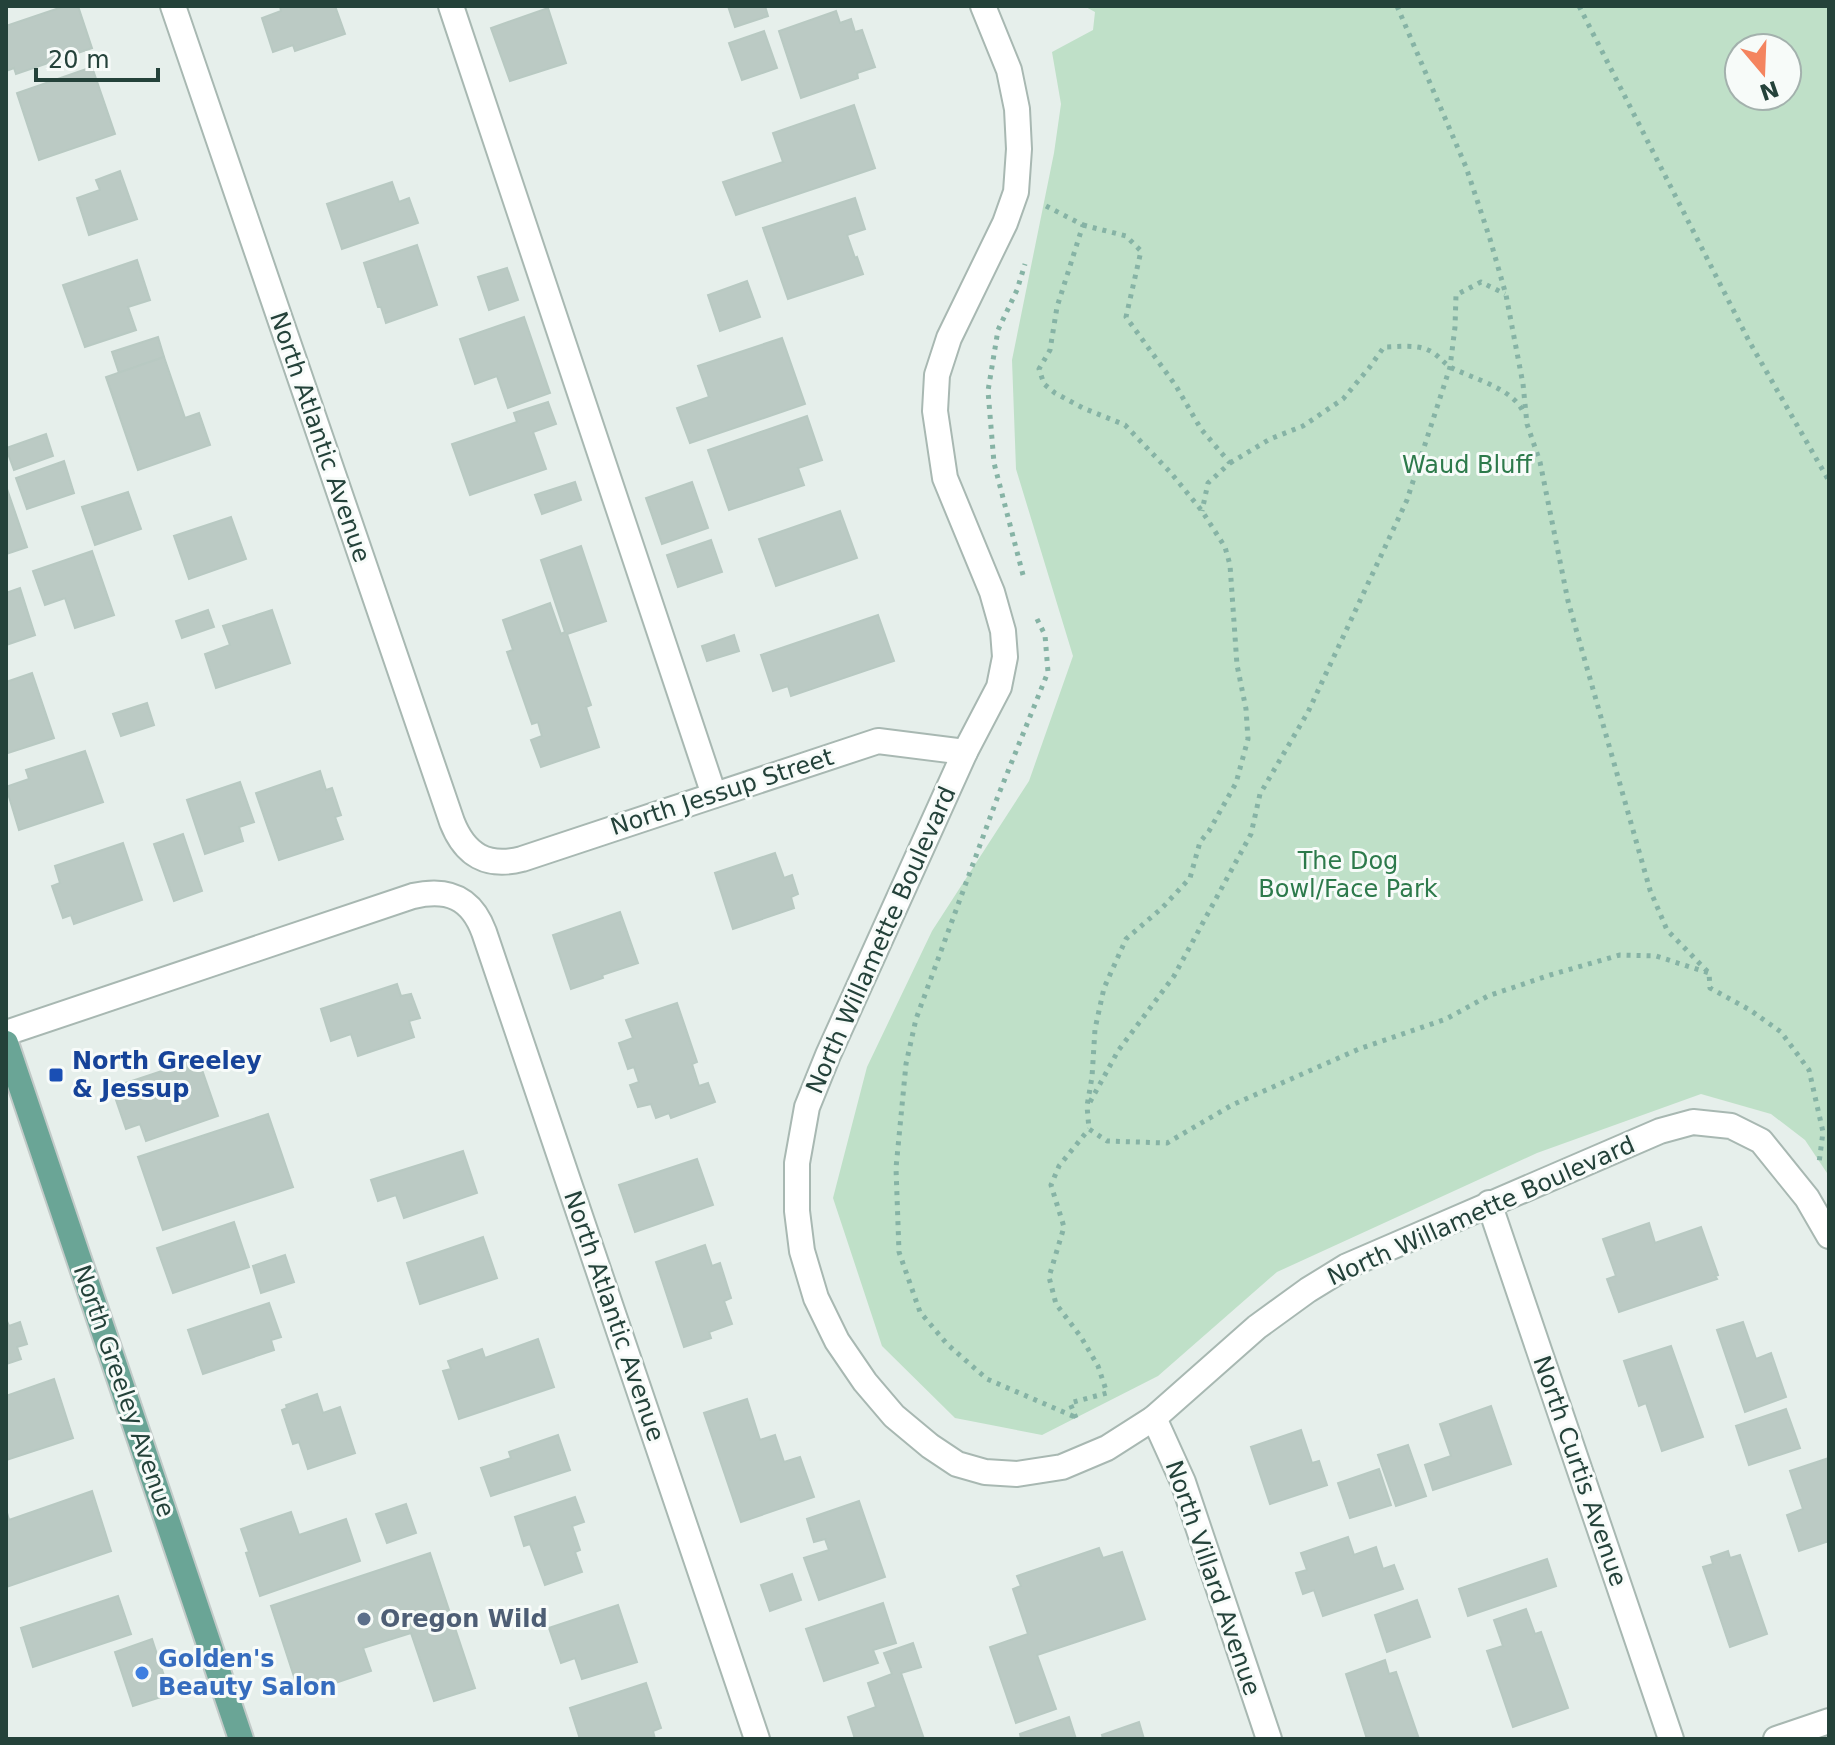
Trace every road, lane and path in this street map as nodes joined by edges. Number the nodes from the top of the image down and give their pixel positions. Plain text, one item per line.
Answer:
1 (173, 6) edge
2 (451, 6) edge
3 (983, 6) edge
4 (1397, 6) edge
5 (1579, 6) edge
6 (1016, 192) junction
7 (1048, 207) junction
8 (1043, 218) dead end
9 (1083, 225) junction
10 (1028, 253) dead end
11 (1506, 295) junction
12 (1450, 367) junction
13 (1527, 424) junction
14 (1230, 463) junction
15 (1829, 481) edge
16 (1202, 511) junction
17 (1024, 576) dead end
18 (1035, 616) dead end
19 (965, 752) junction
20 (714, 795) junction
21 (483, 858) joint
22 (1709, 973) junction
23 (6, 1033) edge
24 (6, 1043) edge
25 (1087, 1106) junction
26 (1089, 1129) junction
27 (1807, 1198) junction
28 (1489, 1203) junction
29 (1829, 1236) edge
30 (1075, 1417) junction
31 (1154, 1418) junction
32 (1107, 1448) junction
33 (1829, 1721) edge
34 (1780, 1738) edge
35 (241, 1739) edge
36 (757, 1739) edge
37 (1269, 1739) edge
38 (1671, 1739) edge

1 - 21 street, North Atlantic Avenue
2 - 20 street
3 - 6 street, North Willamette Boulevard
4 - 11 path
5 - 15 path
6 - 7 path
6 - 19 street, North Willamette Boulevard
7 - 8 path
7 - 9 path
9 - 14 path
9 - 16 path
10 - 17 path
11 - 12 path
11 - 13 path
12 - 13 path
12 - 14 path
12 - 25 path
13 - 22 path
14 - 16 path
16 - 25 path
18 - 30 path
19 - 20 street, North Jessup Street
19 - 32 street, North Willamette Boulevard
20 - 21 street, North Jessup Street
22 - 26 path
22 - 27 path
23 - 36 street, North Atlantic Avenue
24 - 35 main road, North Greeley Avenue
25 - 26 path
26 - 30 path
27 - 28 street, North Willamette Boulevard
27 - 29 street, North Willamette Boulevard
28 - 31 street, North Willamette Boulevard
28 - 38 street, North Curtis Avenue
30 - 32 path
31 - 32 street, North Willamette Boulevard
31 - 37 street, North Villard Avenue
33 - 34 street

